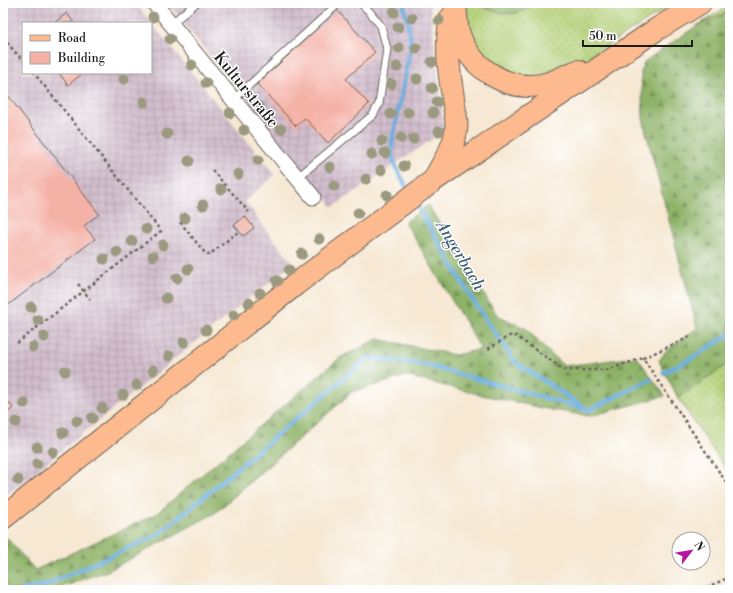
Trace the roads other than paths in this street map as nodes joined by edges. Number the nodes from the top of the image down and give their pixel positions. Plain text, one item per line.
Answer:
1 (154, 3) edge
2 (196, 3) edge
3 (339, 3) edge
4 (360, 3) edge
5 (700, 3) edge
6 (455, 4) edge
7 (171, 24) junction
8 (599, 68) junction
9 (233, 100) junction
10 (297, 178) junction
11 (430, 183) junction
12 (313, 197) dead end
13 (3, 518) edge

1 - 7 street, Kulturstraße
2 - 7 lane
3 - 9 lane
4 - 10 lane
5 - 8 main road
6 - 8 main road
6 - 11 main road
7 - 9 street, Kulturstraße
8 - 11 main road
9 - 10 street, Kulturstraße
10 - 12 street, Kulturstraße
11 - 13 main road

